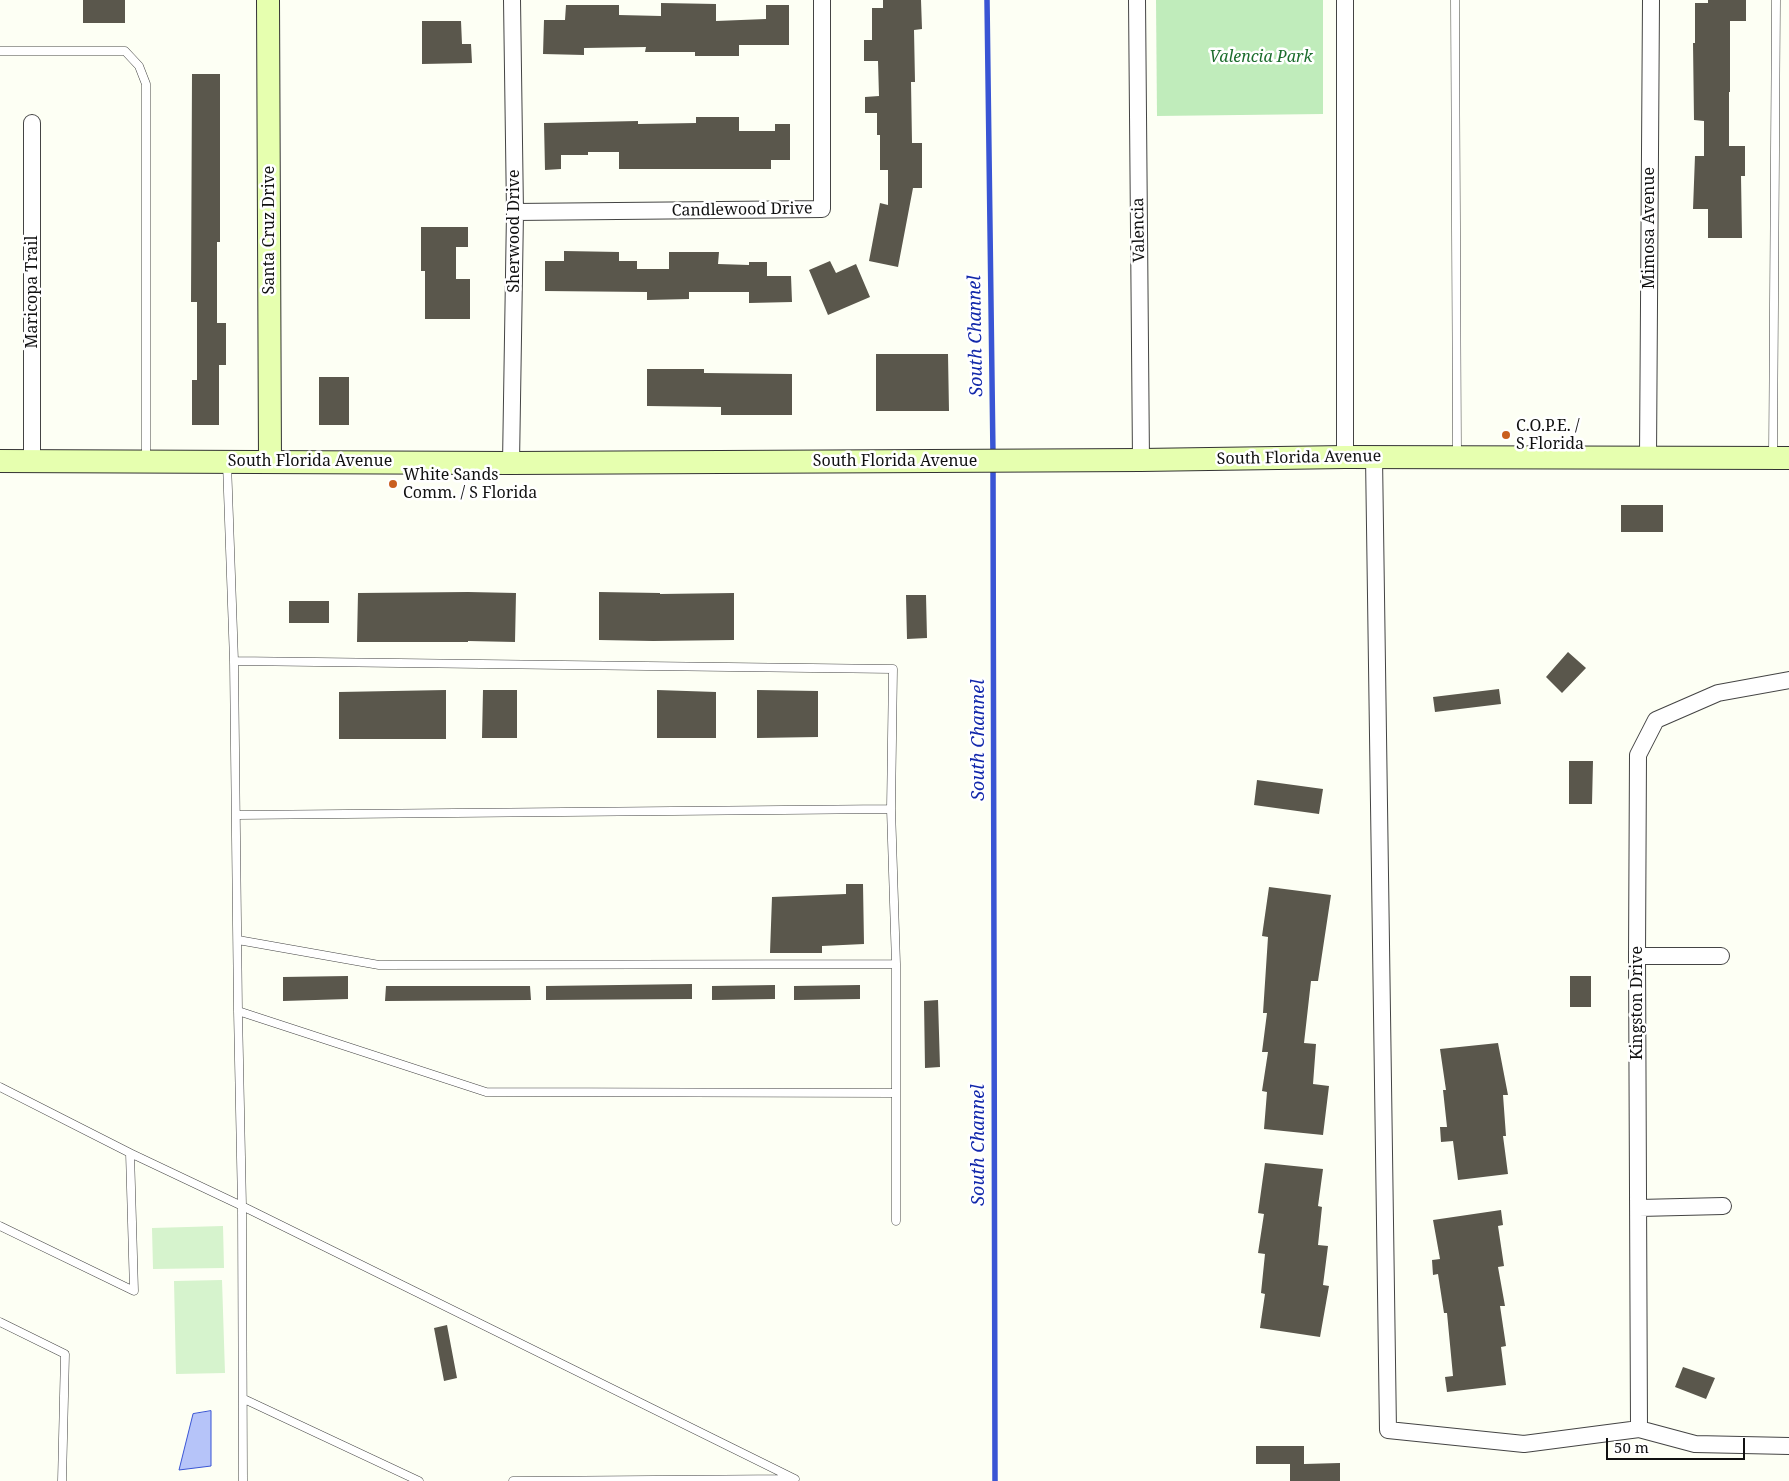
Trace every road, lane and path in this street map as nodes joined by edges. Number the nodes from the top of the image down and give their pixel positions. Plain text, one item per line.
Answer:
1 (268, 0) edge
2 (512, 0) edge
3 (822, 0) edge
4 (1137, 0) edge
5 (1345, 0) edge
6 (1454, 0) edge
7 (1650, 0) edge
8 (1776, 0) edge
9 (0, 51) edge
10 (32, 123) dead end
11 (515, 212) junction
12 (1345, 457) junction
13 (1374, 457) junction
14 (1457, 457) junction
15 (1648, 457) junction
16 (1781, 458) edge
17 (0, 460) edge
18 (1141, 460) junction
19 (32, 461) junction
20 (146, 461) junction
21 (227, 461) junction
22 (270, 461) junction
23 (511, 462) junction
24 (234, 661) junction
25 (1789, 680) edge
26 (891, 809) junction
27 (237, 815) junction
28 (238, 940) junction
29 (1637, 956) junction
30 (1721, 956) dead end
31 (896, 964) junction
32 (238, 1011) junction
33 (0, 1087) edge
34 (896, 1093) junction
35 (130, 1153) junction
36 (242, 1206) junction
37 (1723, 1206) dead end
38 (1639, 1208) junction
39 (896, 1221) dead end
40 (0, 1226) edge
41 (0, 1322) edge
42 (244, 1399) junction
43 (1639, 1429) junction
44 (1789, 1446) edge
45 (62, 1481) edge
46 (243, 1481) edge
47 (419, 1481) edge
48 (513, 1481) edge

1 - 22 main road, Santa Cruz Drive
2 - 11 street, Sherwood Drive
3 - 11 street, Candlewood Drive
4 - 18 street, Valencia
5 - 12 street
6 - 14 lane
7 - 15 street, Mimosa Avenue
8 - 16 lane
9 - 20 lane
10 - 19 street, Maricopa Trail
11 - 23 street, Sherwood Drive
12 - 13 main road, South Florida Avenue
12 - 18 main road, South Florida Avenue
13 - 14 main road, South Florida Avenue
13 - 43 street
14 - 15 main road, South Florida Avenue
15 - 16 main road, South Florida Avenue
17 - 19 main road, South Florida Avenue
18 - 23 main road, South Florida Avenue
19 - 20 main road, South Florida Avenue
20 - 21 main road, South Florida Avenue
21 - 22 main road, South Florida Avenue
21 - 24 lane
22 - 23 main road, South Florida Avenue
24 - 26 lane
24 - 27 lane
25 - 29 street, Kingston Drive
26 - 27 lane
26 - 31 lane
27 - 28 lane
28 - 31 lane
28 - 32 lane
29 - 30 street
29 - 38 street, Kingston Drive
31 - 34 lane
32 - 34 lane
32 - 36 lane
33 - 35 lane
34 - 39 lane
35 - 36 lane
35 - 40 lane
36 - 42 lane
36 - 48 lane
37 - 38 street
38 - 43 street, Kingston Drive
41 - 45 lane
42 - 46 lane
42 - 47 lane
43 - 44 street

